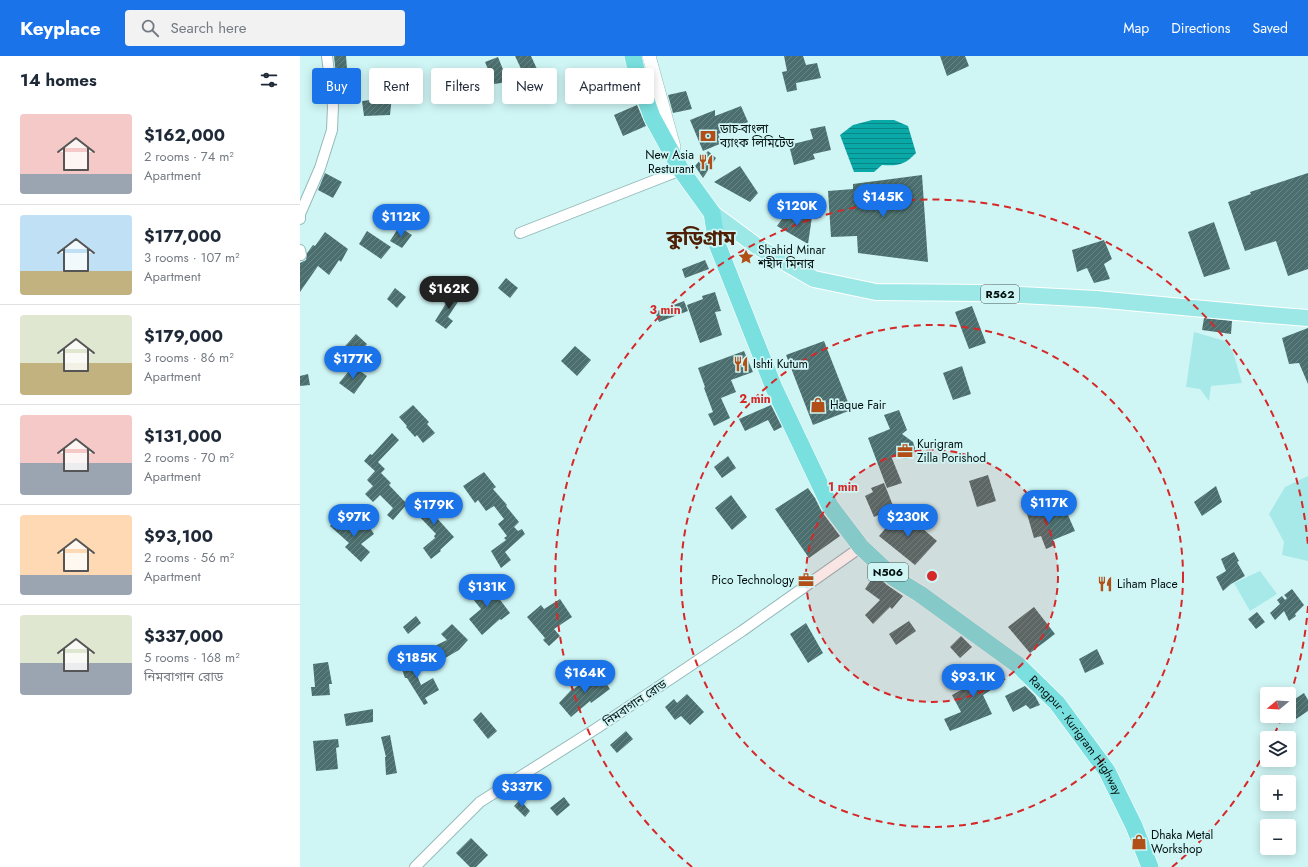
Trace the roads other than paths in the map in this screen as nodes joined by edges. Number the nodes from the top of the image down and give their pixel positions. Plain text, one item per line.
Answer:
1 (327, 56) edge
2 (633, 56) edge
3 (649, 56) edge
4 (681, 170) junction
5 (712, 213) junction
6 (300, 219) edge
7 (520, 233) dead end
8 (1308, 318) edge
9 (861, 547) junction
10 (415, 867) edge
11 (1150, 867) edge

1 - 6 street
2 - 4 highway
3 - 4 street
4 - 5 highway
4 - 7 street
5 - 8 main road, R562
5 - 9 highway, Rangpur - Kurigram Highway / N506
9 - 10 street, নিমবাগান রোড
9 - 11 highway, Rangpur - Kurigram Highway / N506

